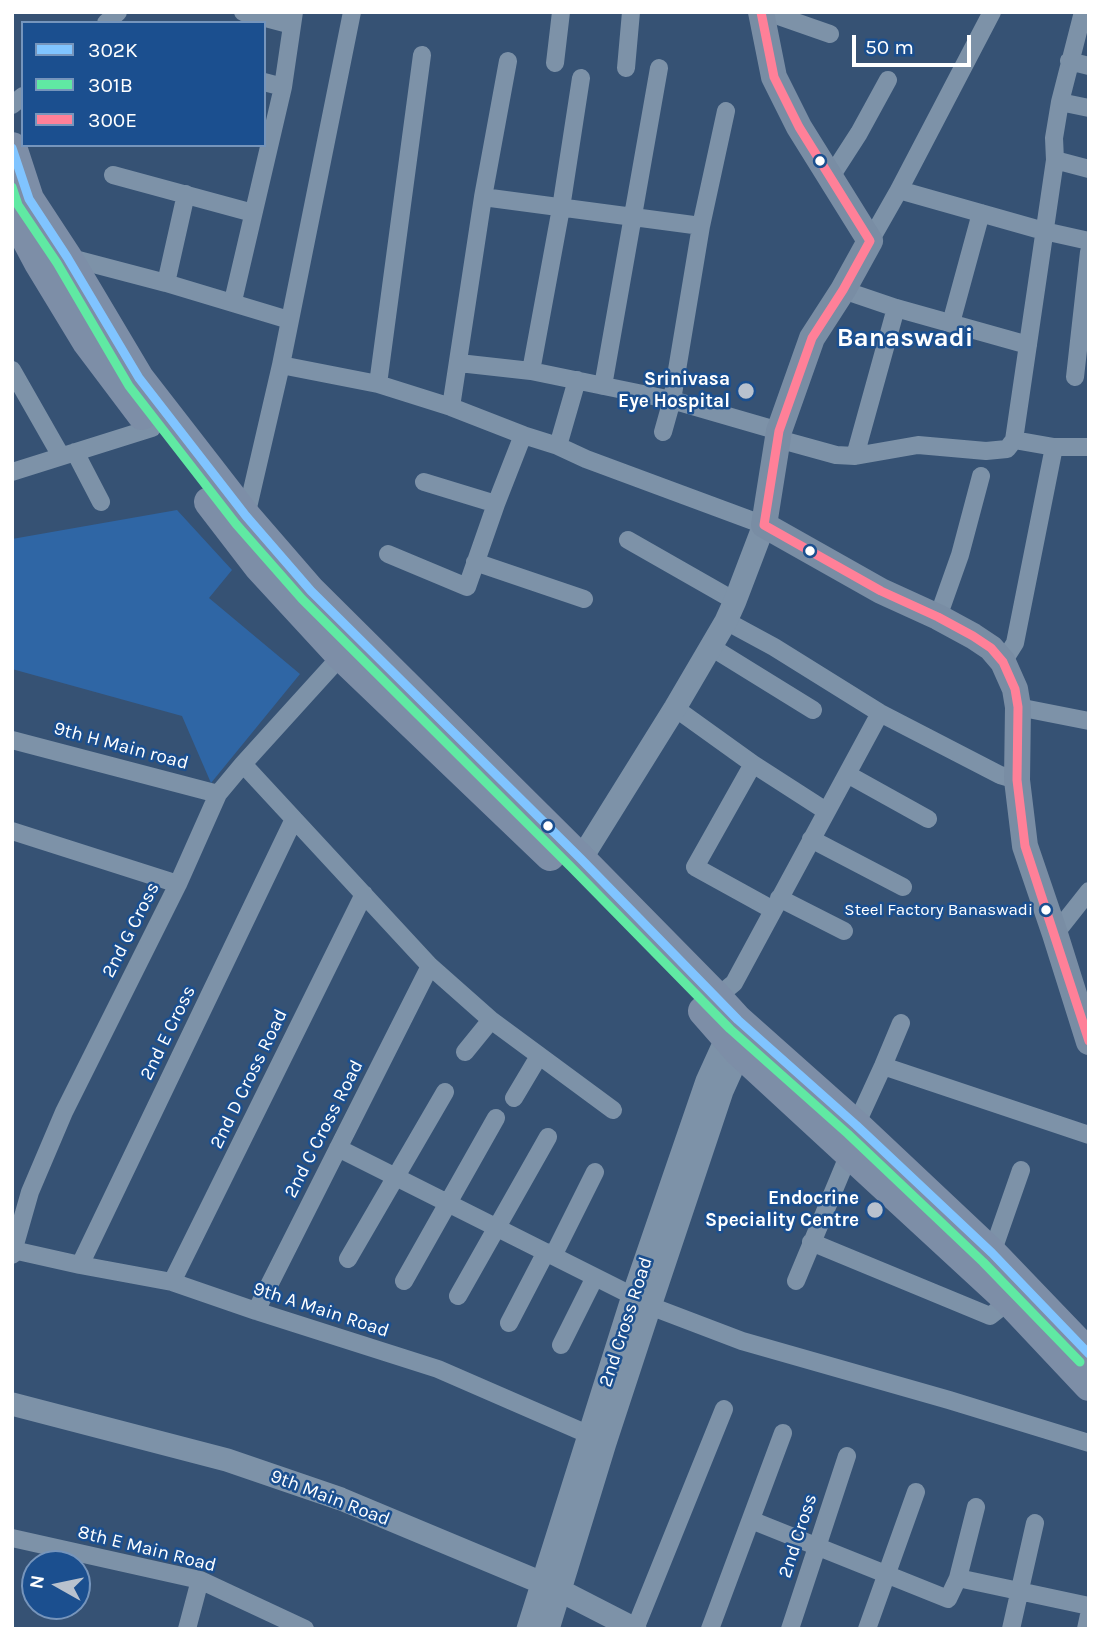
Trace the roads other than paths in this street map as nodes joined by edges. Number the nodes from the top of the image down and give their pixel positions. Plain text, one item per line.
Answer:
1 (243, 12) edge
2 (352, 12) edge
3 (561, 12) edge
4 (631, 12) edge
5 (761, 12) edge
6 (767, 12) edge
7 (1083, 12) edge
8 (990, 13) edge
9 (293, 19) edge
10 (830, 34) dead end
11 (422, 55) dead end
12 (508, 61) dead end
13 (1069, 61) junction
14 (555, 63) dead end
15 (1089, 66) edge
16 (626, 68) dead end
17 (659, 68) dead end
18 (581, 78) dead end
19 (888, 80) dead end
20 (266, 83) edge
21 (283, 88) junction
22 (1060, 102) junction
23 (1089, 108) edge
24 (726, 111) dead end
25 (267, 142) edge
26 (12, 146) edge
27 (1055, 160) junction
28 (1089, 170) edge
29 (113, 175) dead end
30 (830, 178) junction
31 (899, 190) junction
32 (186, 194) junction
33 (483, 197) junction
34 (561, 208) junction
35 (12, 212) edge
36 (253, 213) junction
37 (981, 213) junction
38 (632, 216) junction
39 (701, 226) junction
40 (1044, 231) junction
41 (870, 241) junction
42 (1089, 241) edge
43 (1089, 252) edge
44 (67, 257) junction
45 (166, 282) junction
46 (843, 290) junction
47 (233, 302) junction
48 (896, 308) junction
49 (289, 320) junction
50 (951, 323) junction
51 (1028, 345) junction
52 (459, 363) junction
53 (281, 365) junction
54 (12, 370) edge
55 (531, 370) junction
56 (1075, 377) dead end
57 (577, 380) junction
58 (378, 384) junction
59 (603, 386) junction
60 (672, 400) junction
61 (451, 407) junction
62 (152, 428) junction
63 (663, 432) dead end
64 (523, 435) junction
65 (778, 435) junction
66 (1014, 440) junction
67 (558, 446) junction
68 (1054, 447) junction
69 (1089, 447) edge
70 (68, 454) junction
71 (855, 456) junction
72 (12, 472) edge
73 (981, 476) dead end
74 (424, 482) dead end
75 (101, 502) dead end
76 (496, 504) junction
77 (238, 523) junction
78 (764, 525) junction
79 (628, 540) dead end
80 (388, 554) dead end
81 (475, 562) junction
82 (584, 599) dead end
83 (731, 611) junction
84 (938, 617) junction
85 (711, 647) junction
86 (341, 656) junction
87 (1003, 662) junction
88 (1018, 707) junction
89 (675, 708) junction
90 (813, 710) dead end
91 (880, 713) junction
92 (1089, 721) edge
93 (12, 740) edge
94 (243, 764) junction
95 (753, 764) junction
96 (847, 774) junction
97 (1017, 780) junction
98 (218, 794) junction
99 (826, 811) junction
100 (294, 819) junction
101 (928, 819) dead end
102 (12, 831) edge
103 (811, 839) junction
104 (581, 859) junction
105 (178, 884) junction
106 (903, 887) dead end
107 (1089, 891) edge
108 (364, 894) junction
109 (776, 904) junction
110 (844, 931) dead end
111 (1055, 934) junction
112 (430, 966) junction
113 (711, 1006) junction
114 (491, 1020) junction
115 (901, 1023) dead end
116 (738, 1035) junction
117 (1089, 1042) edge
118 (465, 1052) dead end
119 (539, 1056) junction
120 (883, 1066) junction
121 (445, 1092) dead end
122 (514, 1098) dead end
123 (613, 1110) dead end
124 (496, 1118) dead end
125 (856, 1125) junction
126 (1089, 1135) edge
127 (548, 1137) dead end
128 (338, 1148) junction
129 (849, 1154) junction
130 (1021, 1170) dead end
131 (595, 1172) dead end
132 (396, 1177) junction
133 (21, 1190) edge
134 (448, 1203) junction
135 (497, 1227) junction
136 (811, 1242) junction
137 (13, 1250) edge
138 (992, 1253) junction
139 (550, 1254) junction
140 (12, 1255) edge
141 (348, 1259) dead end
142 (80, 1265) junction
143 (595, 1277) junction
144 (404, 1281) dead end
145 (796, 1281) dead end
146 (172, 1282) junction
147 (458, 1296) dead end
148 (642, 1301) junction
149 (1009, 1301) junction
150 (256, 1311) junction
151 (509, 1323) dead end
152 (561, 1345) dead end
153 (1089, 1354) edge
154 (1089, 1386) edge
155 (12, 1404) edge
156 (723, 1409) dead end
157 (783, 1433) dead end
158 (598, 1439) junction
159 (1089, 1443) edge
160 (847, 1456) dead end
161 (916, 1492) dead end
162 (976, 1507) dead end
163 (751, 1520) junction
164 (1035, 1523) dead end
165 (12, 1538) edge
166 (817, 1546) junction
167 (887, 1575) junction
168 (958, 1578) junction
169 (200, 1580) junction
170 (551, 1587) junction
171 (1020, 1590) junction
172 (1089, 1606) edge
173 (1089, 1615) edge
174 (280, 1624) edge
175 (187, 1629) edge
176 (305, 1629) edge
177 (528, 1629) edge
178 (548, 1629) edge
179 (635, 1629) edge
180 (710, 1629) edge
181 (790, 1629) edge
182 (867, 1629) edge
183 (1012, 1629) edge
184 (1086, 1629) edge

1 - 9 street
2 - 49 street
3 - 14 street
4 - 16 street
5 - 30 main road
6 - 10 street
7 - 13 street
8 - 31 street
9 - 21 street
11 - 58 street
12 - 33 street
13 - 15 street
13 - 22 street
17 - 38 street
18 - 34 street
19 - 30 street
20 - 21 street
21 - 25 street
22 - 23 street
22 - 27 street
24 - 39 street
25 - 36 street
26 - 44 main road
27 - 28 street
27 - 40 street
29 - 32 street
30 - 41 main road
31 - 37 street
31 - 41 street
32 - 36 street
32 - 45 street
33 - 34 street
33 - 52 street
34 - 38 street
34 - 55 street
35 - 62 main road
36 - 47 street
37 - 40 street
37 - 50 street
38 - 39 street
38 - 59 street
39 - 60 street
40 - 42 street
40 - 51 street
41 - 46 main road
43 - 56 street
44 - 45 street
44 - 77 main road
45 - 47 street
46 - 48 street
46 - 65 main road
47 - 49 street
48 - 50 street
48 - 71 street
49 - 53 street
50 - 51 street
51 - 66 street
52 - 55 street
52 - 61 street
53 - 58 street
53 - 77 street
54 - 70 street
55 - 57 street
57 - 59 street
57 - 67 street
58 - 61 street
59 - 60 street
60 - 63 street
60 - 65 street
61 - 64 street
62 - 70 street
62 - 77 main road
64 - 67 street
64 - 76 street
65 - 71 street
65 - 78 main road
66 - 68 street
66 - 71 street
67 - 78 street
68 - 69 street
68 - 87 street
70 - 72 street
70 - 75 street
73 - 84 street
74 - 76 street
76 - 81 street
77 - 86 main road
77 - 104 main road
78 - 83 street
78 - 84 main road
79 - 83 street
80 - 81 street
81 - 82 street
83 - 85 street
83 - 91 street
84 - 87 main road
85 - 89 street
85 - 90 street
86 - 94 street, 2nd G Cross
86 - 113 main road
87 - 88 main road
88 - 92 street
88 - 97 main road
89 - 95 street
89 - 104 street
91 - 96 street
91 - 97 street
93 - 98 street, 9th H Main road
94 - 98 street, 2nd G Cross
94 - 100 street
95 - 99 street
95 - 109 street
96 - 99 street
96 - 101 street
97 - 111 main road
98 - 105 street, 2nd G Cross
99 - 103 street
100 - 108 street
100 - 142 street, 2nd E Cross
102 - 105 street
103 - 106 street
103 - 109 street
104 - 113 main road
105 - 133 street, 2nd G Cross
107 - 111 street
108 - 112 street
108 - 146 street, 2nd D Cross Road
109 - 110 street
109 - 113 street
111 - 117 main road
112 - 114 street
112 - 128 street, 2nd C Cross Road
113 - 116 main road
114 - 118 street
114 - 119 street
115 - 120 street
116 - 125 main road
116 - 129 main road
116 - 148 street, 2nd Cross Road
119 - 122 street
119 - 123 street
120 - 125 street
120 - 126 street
121 - 132 street
124 - 134 street
125 - 138 main road
127 - 135 street
128 - 132 street
128 - 150 street, 2nd C Cross Road
129 - 136 street
129 - 149 main road
130 - 138 street
131 - 139 street
132 - 134 street
132 - 141 street
133 - 137 street, 2nd G Cross
134 - 135 street
134 - 144 street
135 - 139 street
135 - 147 street
136 - 145 street
136 - 149 street
137 - 140 street, 2nd G Cross
137 - 142 street, 9th A Main Road
138 - 153 main road
139 - 143 street
139 - 151 street
142 - 146 street, 9th A Main Road
143 - 148 street
143 - 152 street
146 - 150 street, 9th A Main Road
148 - 158 street, 2nd Cross Road
148 - 159 street
149 - 154 main road
150 - 158 street, 9th A Main Road
155 - 170 street, 9th Main Road
156 - 179 street
157 - 163 street
158 - 170 street, 2nd Cross Road
160 - 166 street, 2nd Cross
161 - 167 street
162 - 168 street
163 - 166 street
163 - 180 street
164 - 171 street
165 - 169 street, 8th E Main Road
166 - 167 street
166 - 181 street, 2nd Cross
167 - 168 street
167 - 182 street
168 - 171 street
169 - 174 street, 8th E Main Road
169 - 175 street
170 - 177 street, 2nd Cross Road
170 - 178 street, 2nd Cross Road
170 - 179 street, 9th Main Road
171 - 172 street
171 - 183 street
173 - 184 street
174 - 176 street, 8th E Main Road

